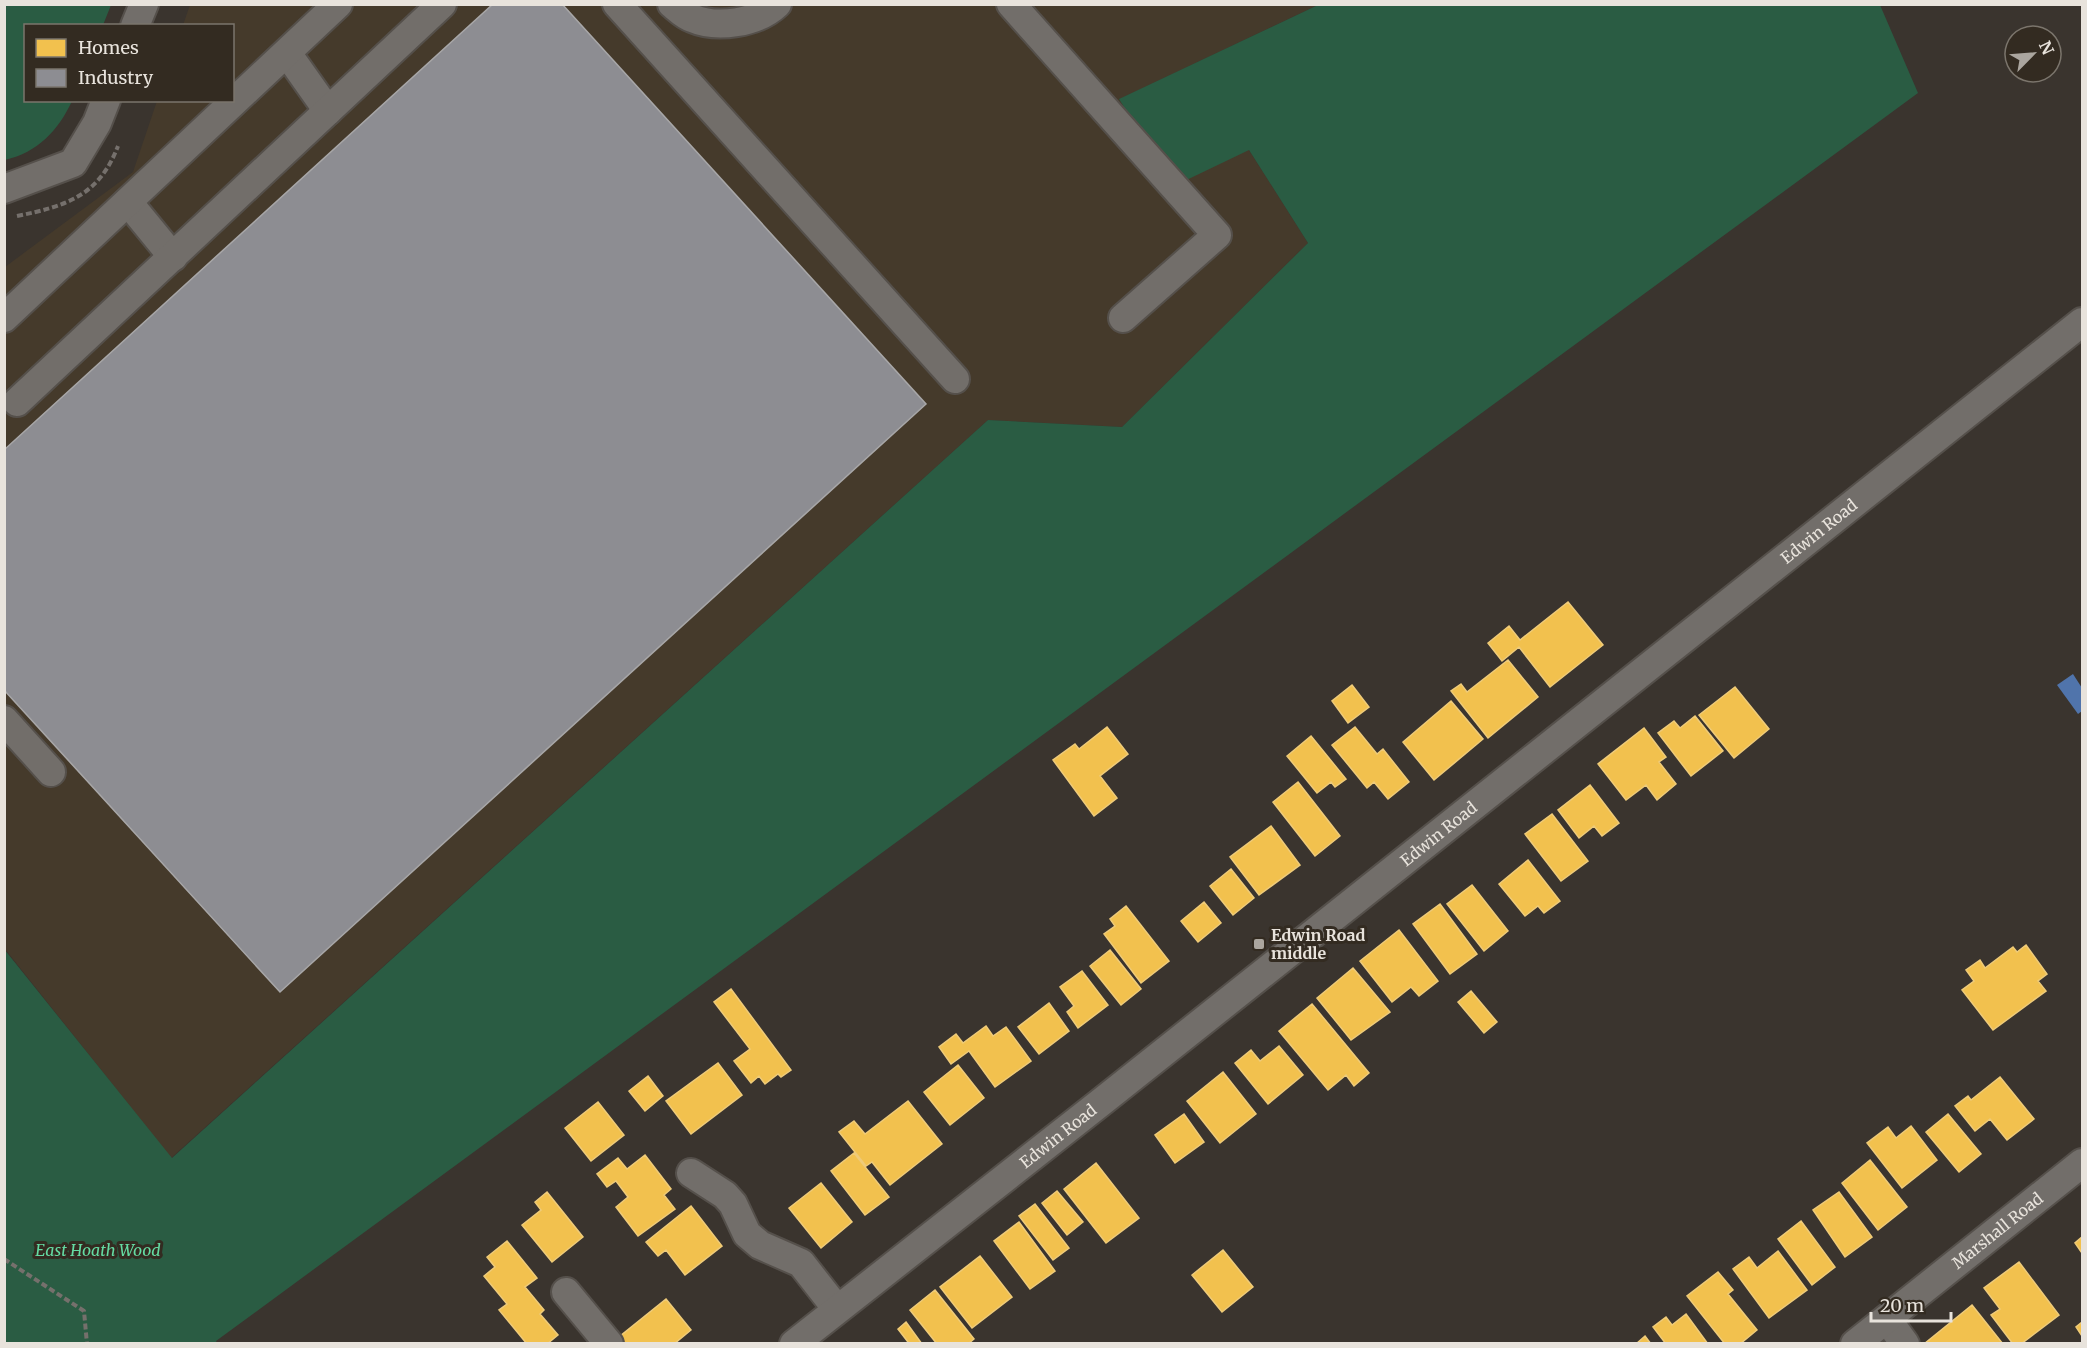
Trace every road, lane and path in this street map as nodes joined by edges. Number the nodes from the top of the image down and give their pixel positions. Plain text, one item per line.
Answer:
1 (144, 4) edge
2 (338, 4) edge
3 (442, 4) edge
4 (617, 4) edge
5 (672, 4) edge
6 (777, 4) edge
7 (1011, 4) edge
8 (136, 24) edge
9 (287, 53) junction
10 (105, 102) edge
11 (328, 111) junction
12 (4, 189) edge
13 (128, 202) junction
14 (173, 257) junction
15 (4, 318) edge
16 (1123, 318) dead end
17 (2082, 322) edge
18 (954, 379) dead end
19 (17, 402) dead end
20 (4, 720) edge
21 (51, 772) dead end
22 (2082, 1163) edge
23 (692, 1173) dead end
24 (4, 1259) edge
25 (567, 1292) dead end
26 (837, 1310) junction
27 (1887, 1319) junction
28 (87, 1344) edge
29 (609, 1344) edge
30 (794, 1344) edge
31 (1855, 1344) edge
32 (1905, 1344) edge

1 - 8 street
2 - 9 street
3 - 11 street
4 - 18 street
5 - 6 street
7 - 16 street
9 - 11 street
9 - 13 street
10 - 12 street
11 - 14 street
13 - 14 street
13 - 15 street
14 - 19 street
17 - 26 street, Edwin Road
20 - 21 street
22 - 27 street, Marshall Road
23 - 26 street
24 - 28 path
25 - 29 street
26 - 30 street, Edwin Road
27 - 31 street, Marshall Road
27 - 32 street

